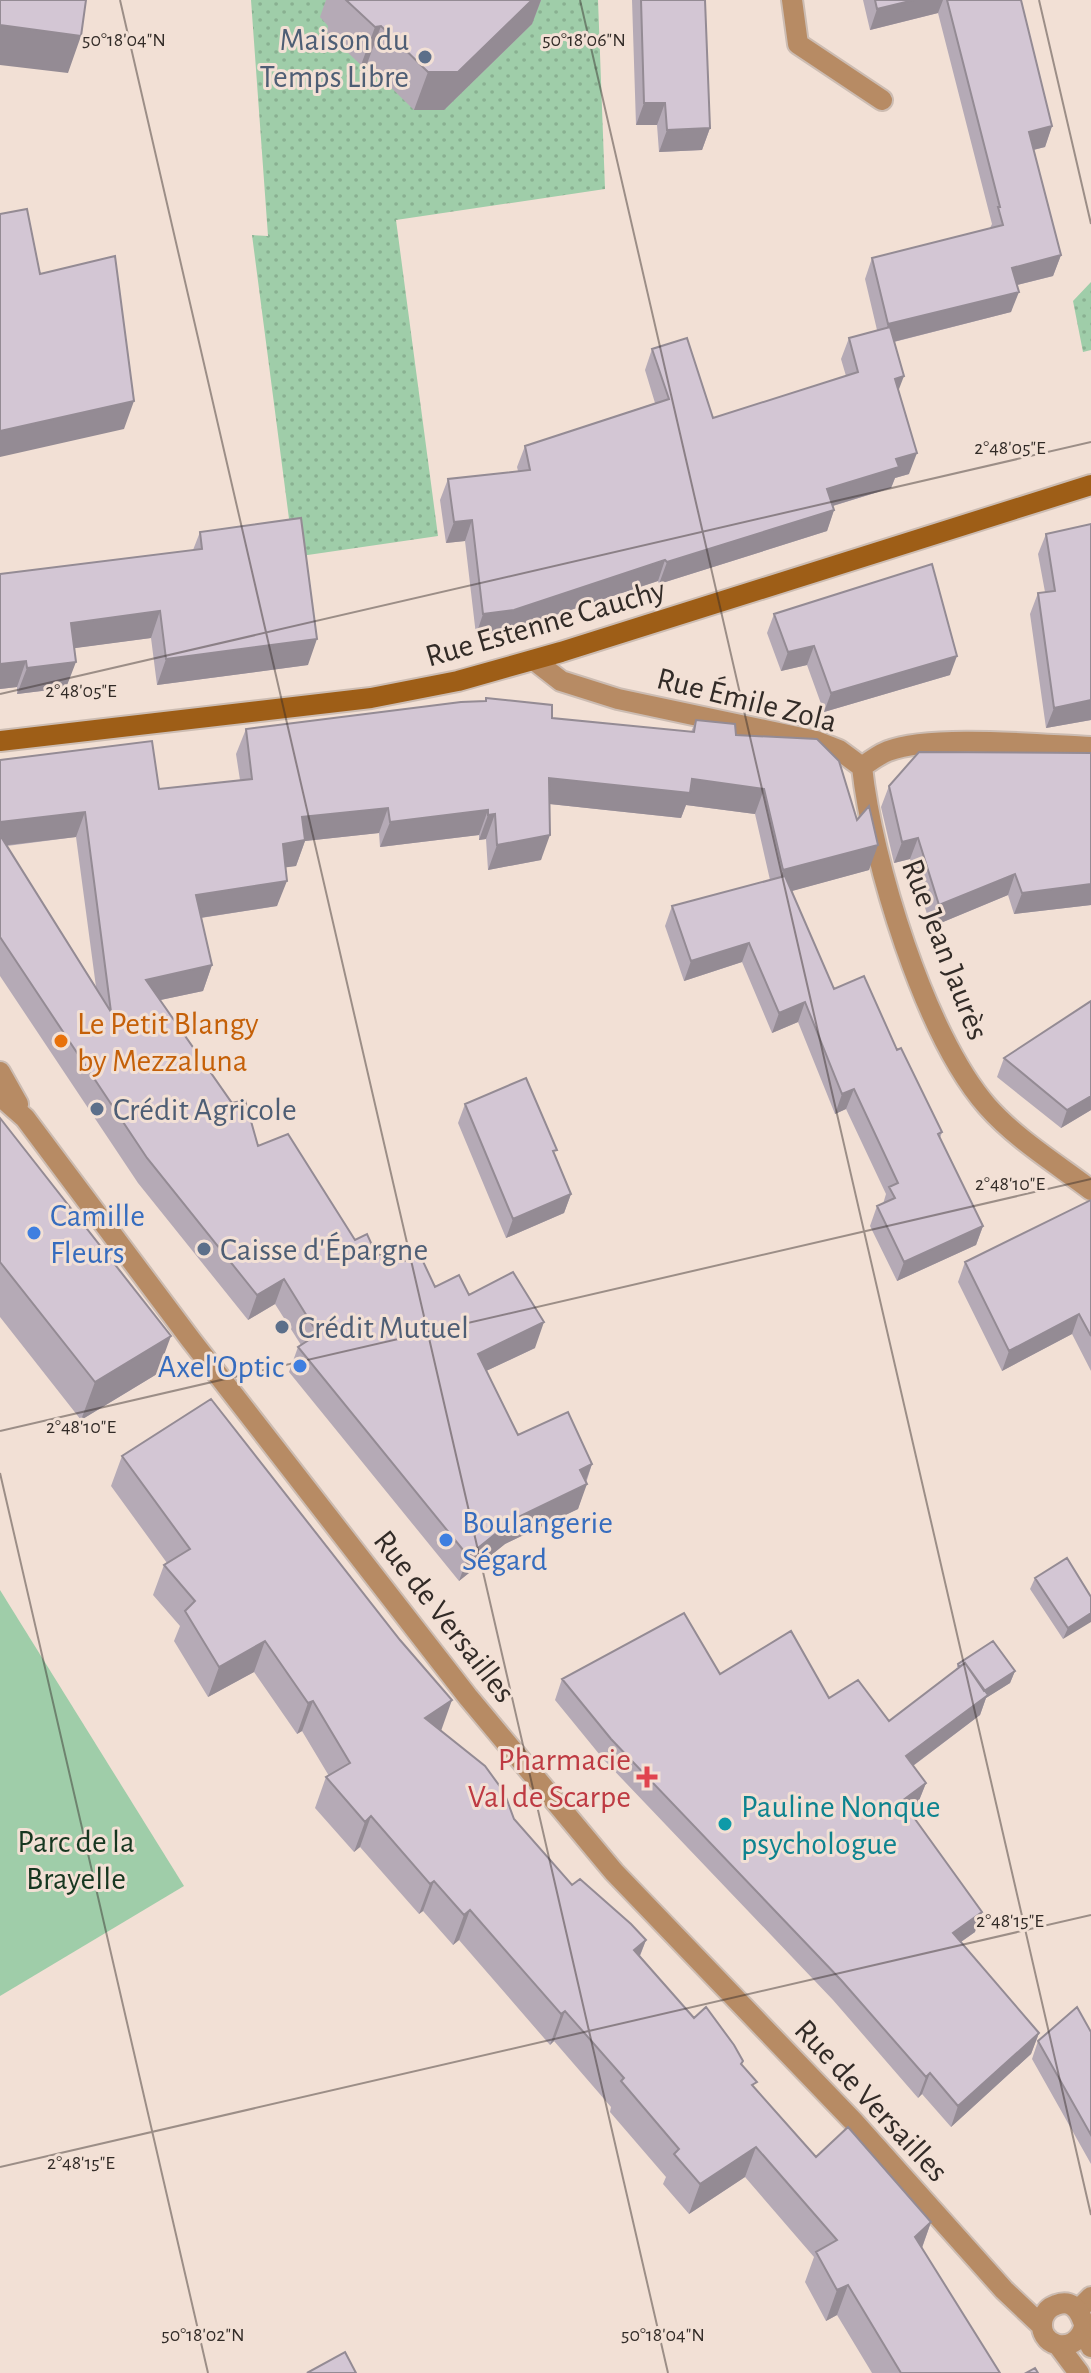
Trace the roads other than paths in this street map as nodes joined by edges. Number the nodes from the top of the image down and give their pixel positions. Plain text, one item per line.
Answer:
1 (792, 0) edge
2 (882, 100) dead end
3 (1091, 485) edge
4 (534, 660) junction
5 (0, 741) edge
6 (1091, 747) edge
7 (862, 767) junction
8 (0, 1072) edge
9 (0, 1096) edge
10 (25, 1118) junction
11 (1091, 1190) edge
12 (1084, 2311) edge
13 (1047, 2316) junction
14 (1058, 2345) junction
15 (1091, 2347) edge
16 (1079, 2373) edge

1 - 2 street
3 - 4 main road, Rue Estenne Cauchy
4 - 5 main road, Rue Estenne Cauchy
4 - 7 street, Rue Émile Zola
6 - 7 street, Rue Émile Zola
7 - 11 street, Rue Jean Jaurès
8 - 10 street
9 - 10 street, Rue de Versailles
10 - 13 street, Rue de Versailles
12 - 13 street
12 - 14 street
12 - 15 street
13 - 14 street
14 - 16 street

